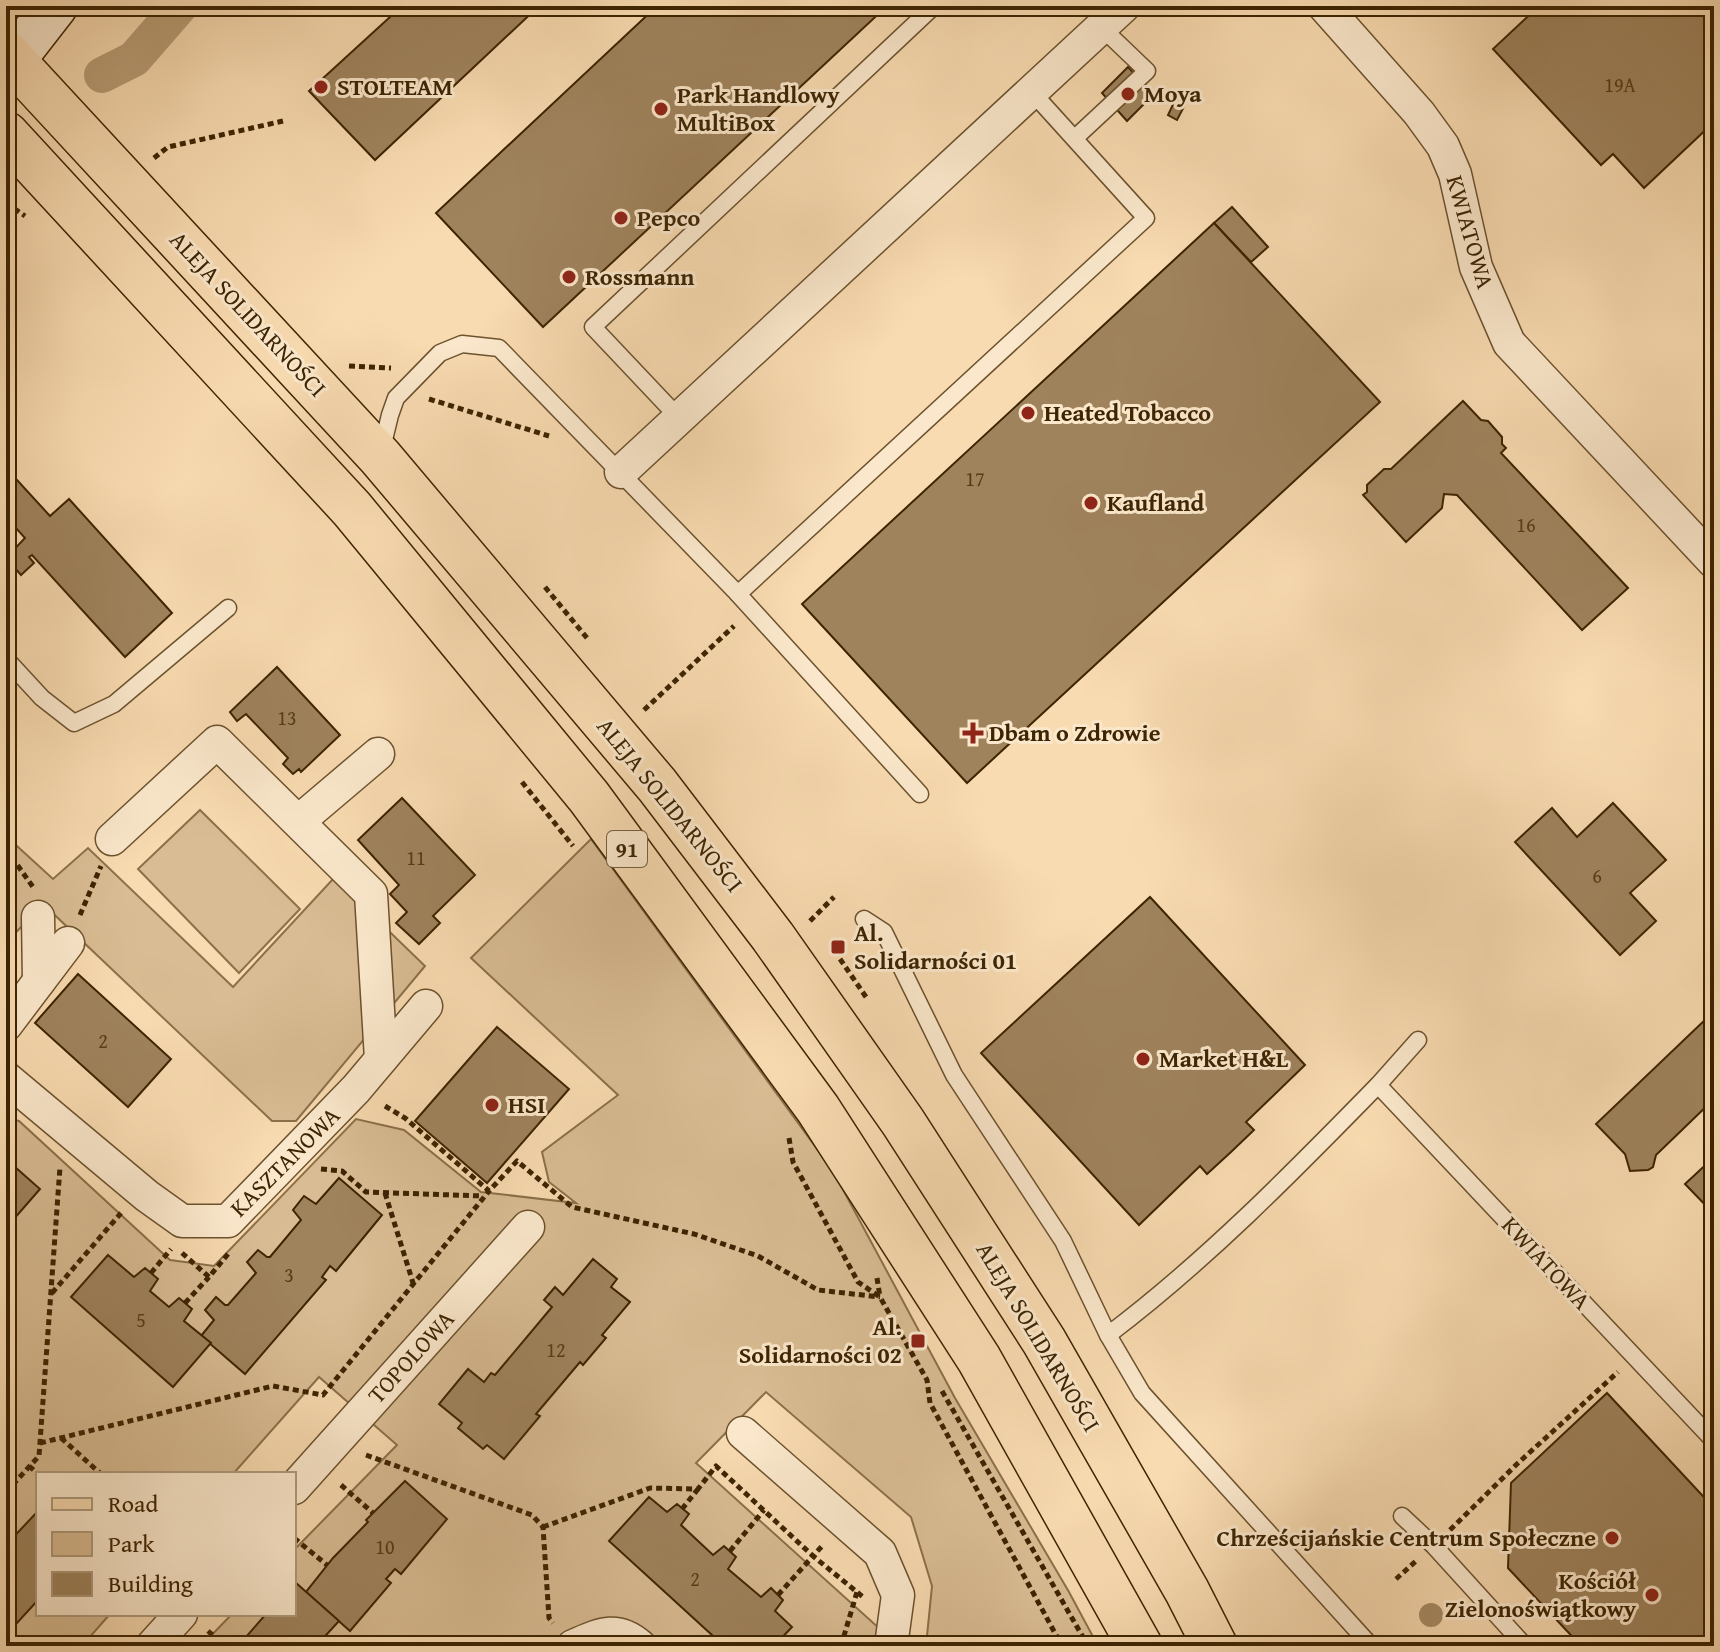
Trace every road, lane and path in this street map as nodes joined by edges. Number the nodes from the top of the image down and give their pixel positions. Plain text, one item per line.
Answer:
1 (55, 6) edge
2 (934, 6) edge
3 (1324, 6) edge
4 (1112, 17) edge
5 (8, 61) edge
6 (1031, 91) junction
7 (283, 121) dead end
8 (6, 134) edge
9 (1075, 138) junction
10 (150, 162) dead end
11 (6, 203) edge
12 (26, 216) dead end
13 (424, 398) dead end
14 (679, 418) junction
15 (581, 431) junction
16 (380, 457) junction
17 (621, 472) junction
18 (1714, 562) edge
19 (738, 594) junction
20 (228, 608) dead end
21 (6, 659) edge
22 (663, 692) dead end
23 (644, 710) dead end
24 (378, 754) dead end
25 (513, 771) dead end
26 (920, 794) dead end
27 (299, 821) junction
28 (112, 839) joint
29 (6, 849) edge
30 (579, 853) dead end
31 (834, 897) dead end
32 (38, 917) joint
33 (864, 919) dead end
34 (810, 921) dead end
35 (68, 943) joint
36 (39, 981) junction
37 (426, 1006) dead end
38 (6, 1025) edge
39 (1418, 1040) dead end
40 (381, 1059) junction
41 (6, 1078) edge
42 (1378, 1085) junction
43 (356, 1089) junction
44 (788, 1137) dead end
45 (76, 1138) junction
46 (315, 1168) dead end
47 (385, 1193) junction
48 (486, 1193) junction
49 (127, 1205) dead end
50 (528, 1227) dead end
51 (237, 1243) dead end
52 (151, 1273) dead end
53 (209, 1277) junction
54 (414, 1286) junction
55 (51, 1294) junction
56 (880, 1297) junction
57 (185, 1303) dead end
58 (1108, 1335) junction
59 (1635, 1357) junction
60 (942, 1391) dead end
61 (743, 1433) dead end
62 (61, 1438) junction
63 (1714, 1441) edge
64 (40, 1443) junction
65 (362, 1454) dead end
66 (29, 1466) junction
67 (36, 1472) edge
68 (99, 1472) edge
69 (338, 1483) dead end
70 (296, 1486) edge
71 (698, 1489) junction
72 (6, 1492) edge
73 (682, 1509) dead end
74 (764, 1510) junction
75 (373, 1513) dead end
76 (1402, 1516) dead end
77 (845, 1520) junction
78 (543, 1527) junction
79 (6, 1529) edge
80 (14, 1536) dead end
81 (296, 1540) edge
82 (1434, 1546) junction
83 (730, 1551) dead end
84 (813, 1556) junction
85 (327, 1565) dead end
86 (1396, 1579) dead end
87 (857, 1592) junction
88 (778, 1595) dead end
89 (194, 1622) edge
90 (893, 1635) edge
91 (564, 1636) edge
92 (152, 1646) edge
93 (225, 1646) edge
94 (640, 1646) edge
95 (841, 1646) edge
96 (1062, 1646) edge
97 (1088, 1646) edge
98 (1140, 1646) edge
99 (1215, 1646) edge
100 (1371, 1646) edge
101 (1525, 1646) edge

1 - 5 street
2 - 14 lane
3 - 18 street, KWIATOWA
4 - 6 street
4 - 9 lane
5 - 16 main road, ALEJA SOLIDARNOŚCI
6 - 9 lane
6 - 14 street
7 - 10 path
8 - 98 main road, 91
9 - 19 lane
11 - 12 path
13 - 15 path
14 - 17 street
15 - 16 lane
15 - 17 lane
16 - 99 main road, ALEJA SOLIDARNOŚCI
17 - 19 lane
19 - 26 lane
20 - 21 lane
22 - 23 path
24 - 27 street
25 - 30 path
27 - 28 street
27 - 40 street
28 - 35 path
29 - 32 path
31 - 34 path
32 - 36 street
33 - 58 lane
35 - 36 street
36 - 38 street
37 - 40 street, KASZTANOWA
39 - 42 lane
40 - 43 street, KASZTANOWA
41 - 45 street, KASZTANOWA
42 - 58 lane
42 - 59 lane, KWIATOWA
43 - 45 street, KASZTANOWA
43 - 48 path
44 - 56 path
45 - 55 path
46 - 47 path
47 - 48 path
47 - 54 path
48 - 54 path
48 - 56 path
49 - 55 path
50 - 70 street, TOPOLOWA
51 - 53 path
52 - 53 path
53 - 57 path
54 - 62 path
55 - 64 path
56 - 96 path
58 - 100 lane
59 - 63 lane, KWIATOWA
59 - 82 path
60 - 97 path
61 - 77 street
62 - 64 path
62 - 68 path
64 - 66 path
65 - 78 path
66 - 67 path
66 - 72 path
69 - 75 path
71 - 73 path
71 - 74 path
71 - 78 path
74 - 83 path
74 - 84 path
76 - 82 lane
77 - 84 path
77 - 90 street
78 - 91 path
79 - 80 path
81 - 85 path
82 - 86 path
82 - 101 lane
84 - 87 path
84 - 88 path
87 - 90 path
87 - 95 path
89 - 92 street
89 - 93 path
91 - 94 street

